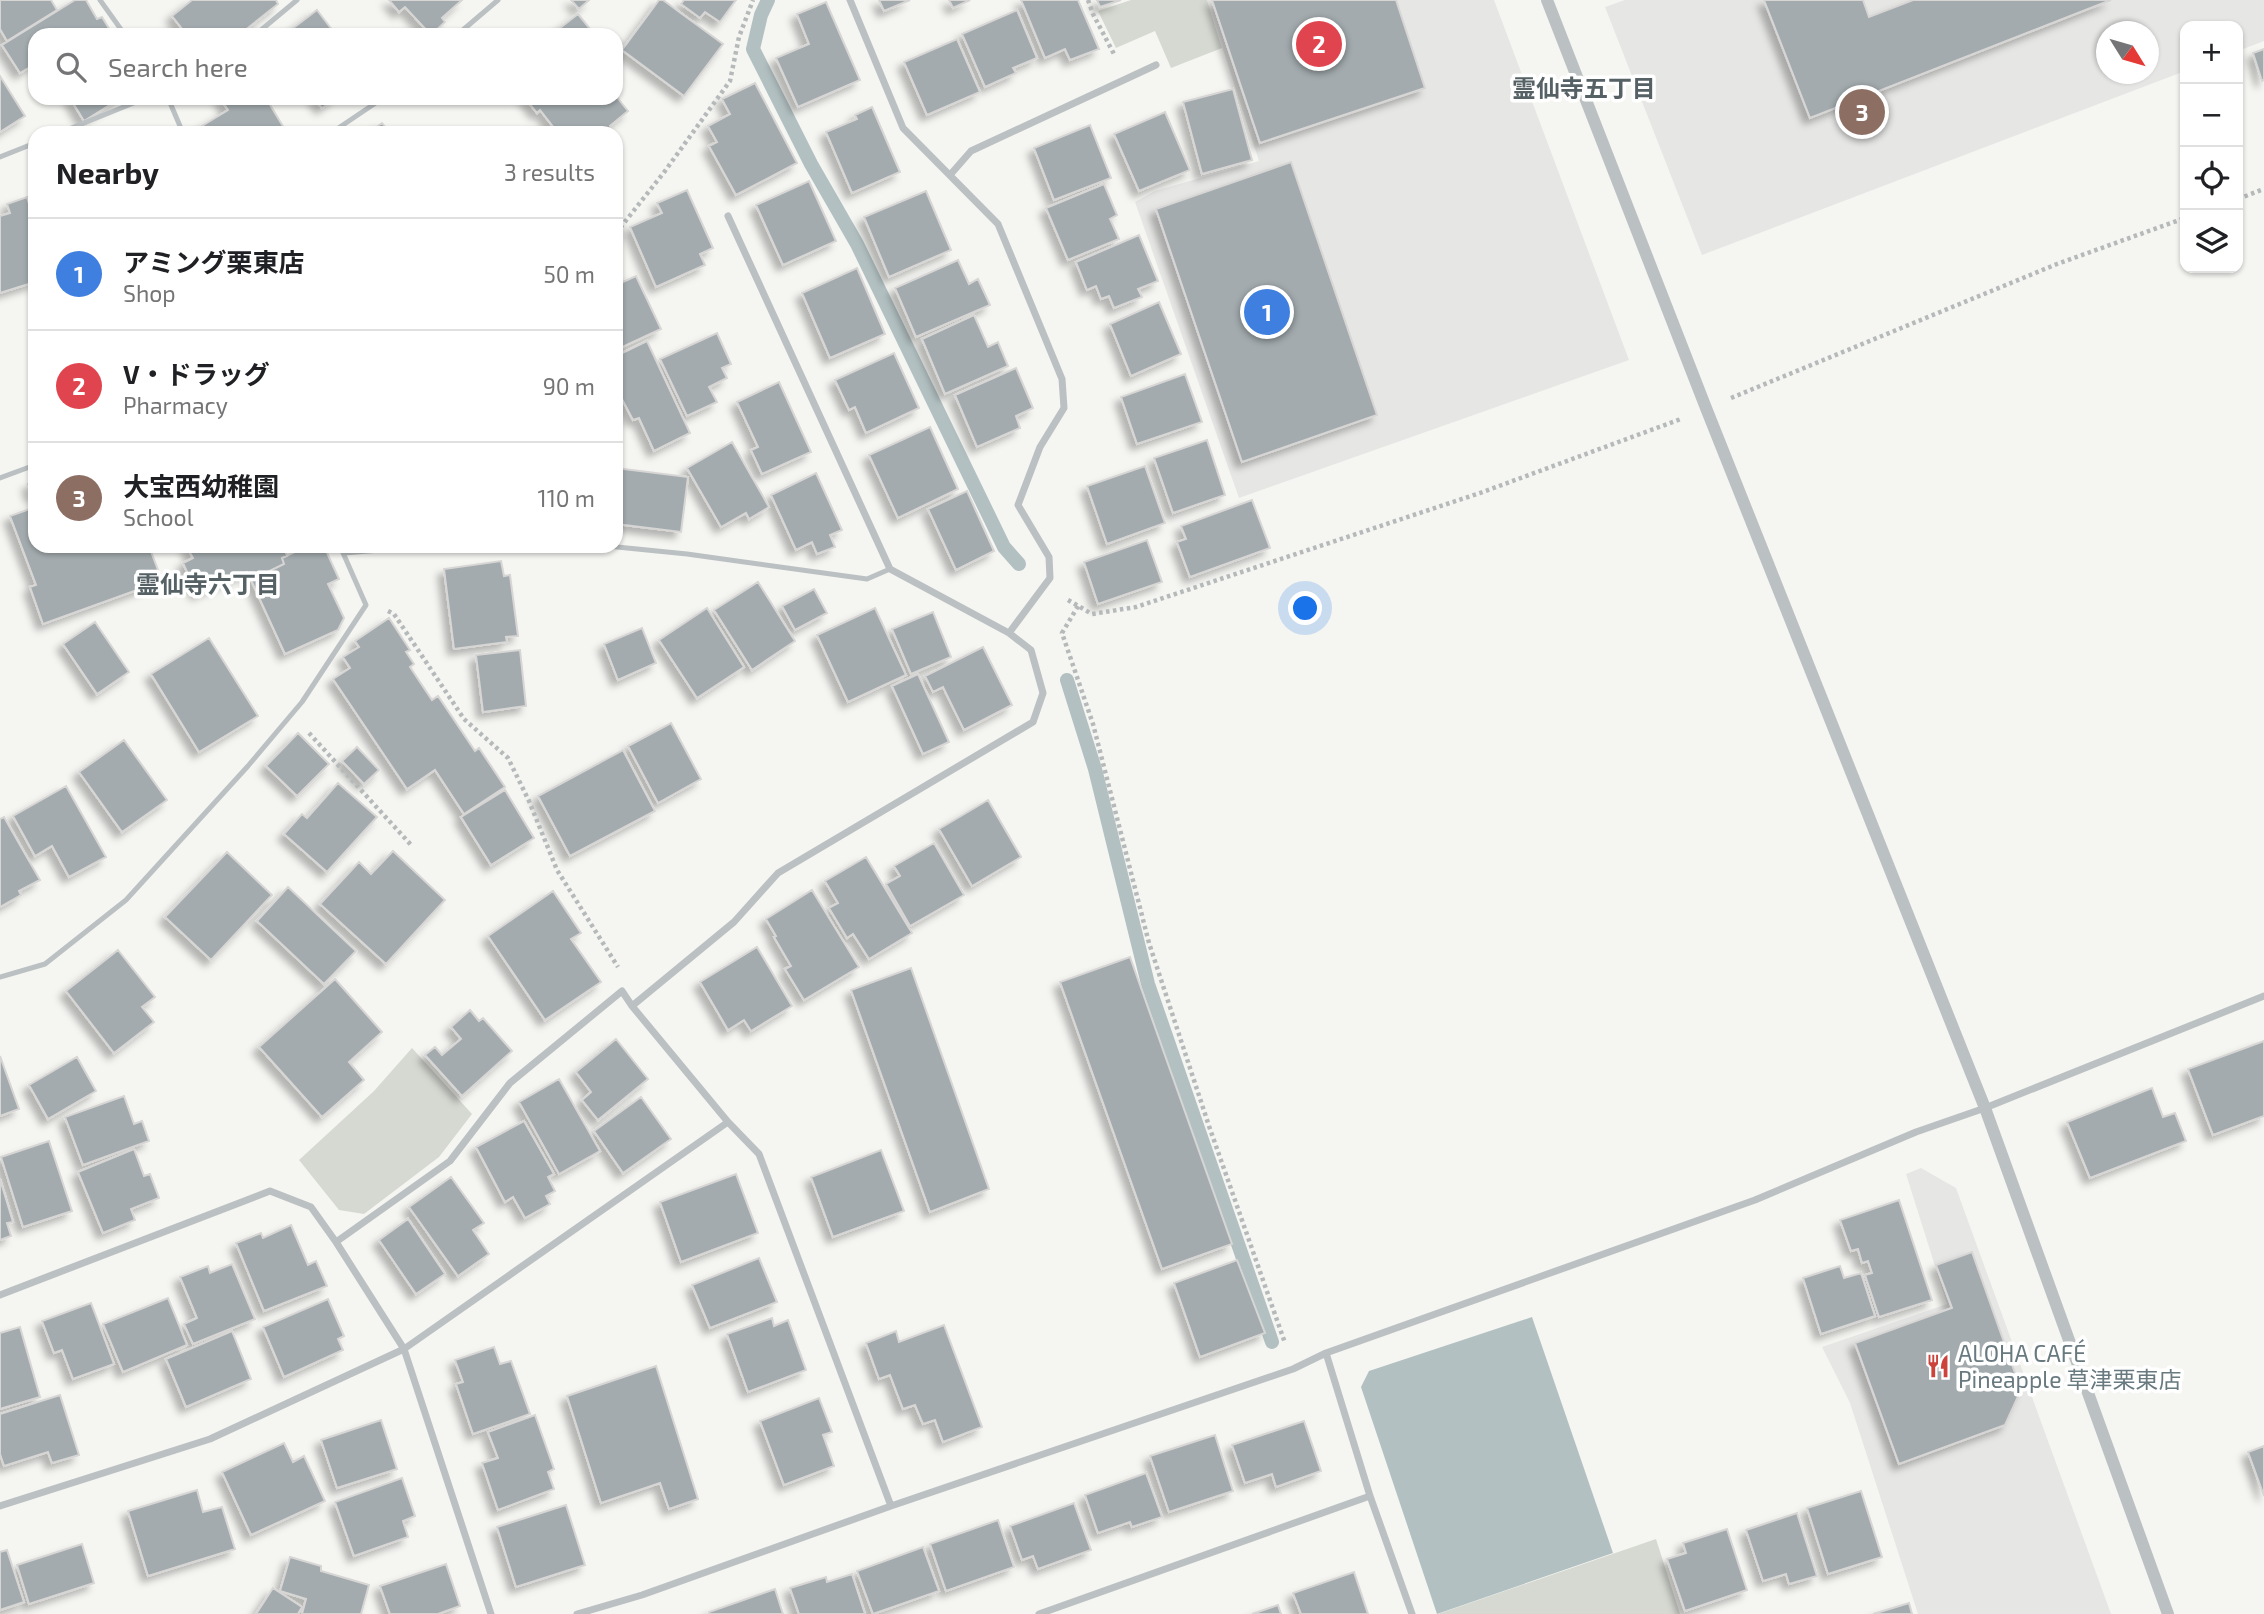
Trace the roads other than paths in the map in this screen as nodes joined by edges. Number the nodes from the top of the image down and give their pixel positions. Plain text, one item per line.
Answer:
1 (100, 0) edge
2 (297, 0) edge
3 (498, 0) edge
4 (850, 0) edge
5 (1547, 0) edge
6 (120, 28) edge
7 (263, 28) edge
8 (465, 28) edge
9 (1156, 65) dead end
10 (129, 105) edge
11 (171, 105) edge
12 (373, 105) edge
13 (76, 126) edge
14 (180, 126) edge
15 (341, 126) edge
16 (28, 146) edge
17 (0, 157) edge
18 (950, 175) junction
19 (728, 216) dead end
20 (28, 468) edge
21 (0, 478) edge
22 (623, 548) edge
23 (345, 553) edge
24 (890, 569) junction
25 (1009, 633) junction
26 (0, 977) edge
27 (2264, 996) edge
28 (632, 1006) junction
29 (1985, 1108) junction
30 (728, 1122) junction
31 (336, 1242) junction
32 (0, 1295) edge
33 (404, 1349) junction
34 (1326, 1353) junction
35 (1370, 1496) junction
36 (0, 1506) edge
37 (891, 1506) junction
38 (491, 1614) edge
39 (577, 1614) edge
40 (1039, 1614) edge
41 (1412, 1614) edge
42 (2168, 1614) edge

1 - 6 lane
2 - 7 lane
3 - 8 lane
4 - 18 street
5 - 29 street
9 - 18 street
10 - 13 lane
11 - 14 lane
12 - 15 lane
16 - 17 lane
18 - 25 street
19 - 24 street
20 - 21 lane
22 - 24 lane
23 - 26 lane
24 - 25 street
25 - 28 street
27 - 29 street
28 - 30 street
28 - 31 street
29 - 34 street
29 - 42 street
30 - 33 street
30 - 37 street
31 - 32 street
31 - 33 street
33 - 36 street
33 - 38 street
34 - 35 street
34 - 37 street
35 - 40 street
35 - 41 street
37 - 39 street

